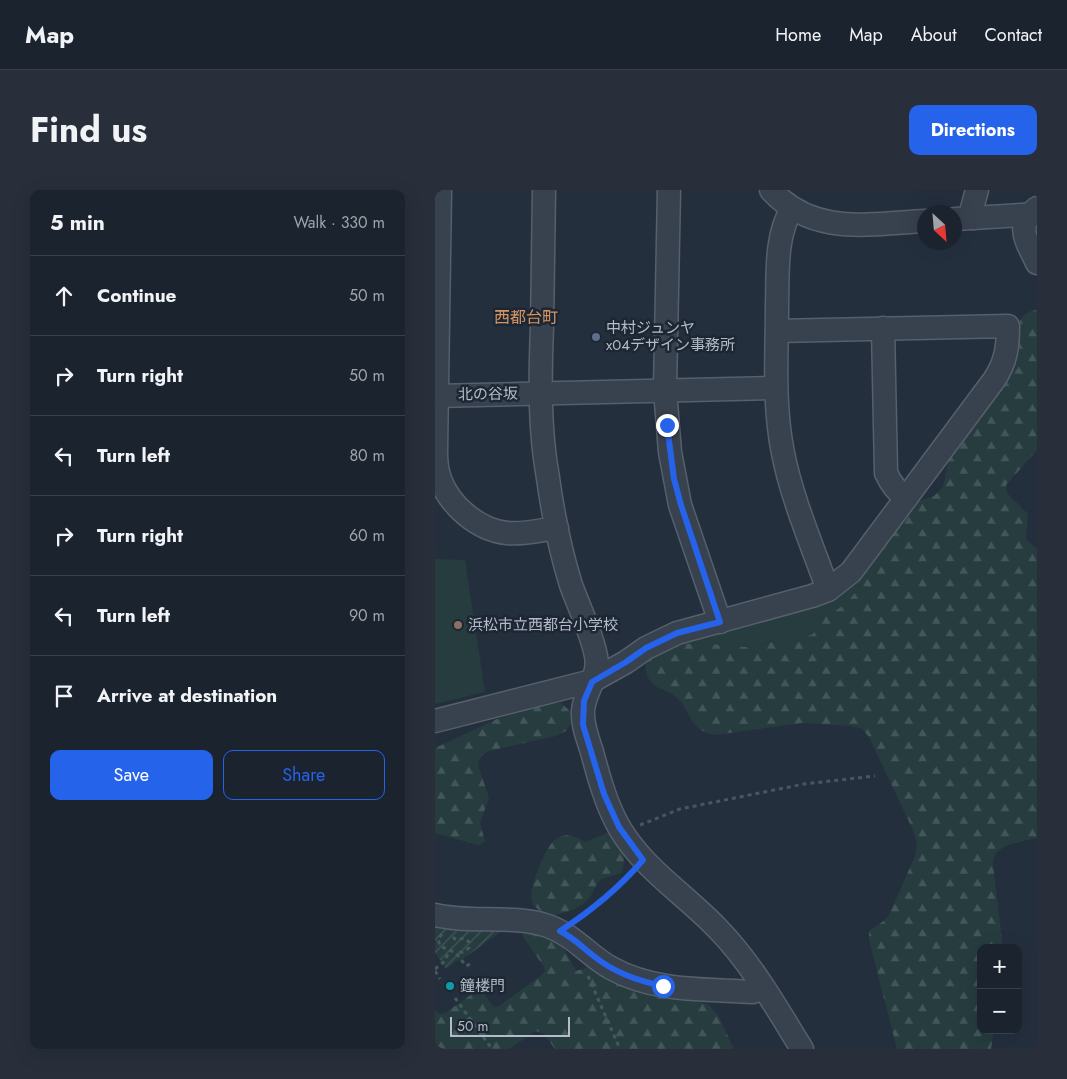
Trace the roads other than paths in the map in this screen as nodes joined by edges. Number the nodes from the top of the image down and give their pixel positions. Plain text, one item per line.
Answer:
1 (439, 190) edge
2 (544, 190) edge
3 (669, 190) edge
4 (771, 190) edge
5 (977, 190) edge
6 (792, 208) junction
7 (1034, 212) edge
8 (964, 219) edge
9 (917, 221) edge
10 (1037, 263) edge
11 (883, 328) junction
12 (777, 331) junction
13 (776, 388) junction
14 (665, 390) junction
15 (540, 393) junction
16 (436, 396) edge
17 (906, 498) junction
18 (557, 528) junction
19 (828, 590) junction
20 (720, 622) junction
21 (592, 682) junction
22 (435, 720) edge
23 (444, 927) edge
24 (763, 988) junction
25 (801, 1049) edge

1 - 16 street
2 - 15 street
3 - 14 street
4 - 6 street
5 - 8 street
6 - 9 street
6 - 12 street
7 - 8 street
7 - 10 street
11 - 12 street
11 - 17 street
11 - 17 street
12 - 13 street
13 - 14 street, 北の谷坂
13 - 19 street
14 - 15 street, 北の谷坂
14 - 20 street
15 - 16 street, 北の谷坂
15 - 18 street
16 - 18 street
17 - 19 street
18 - 21 street
19 - 20 street
20 - 21 street
21 - 22 street
21 - 24 street
23 - 24 street
24 - 25 street

